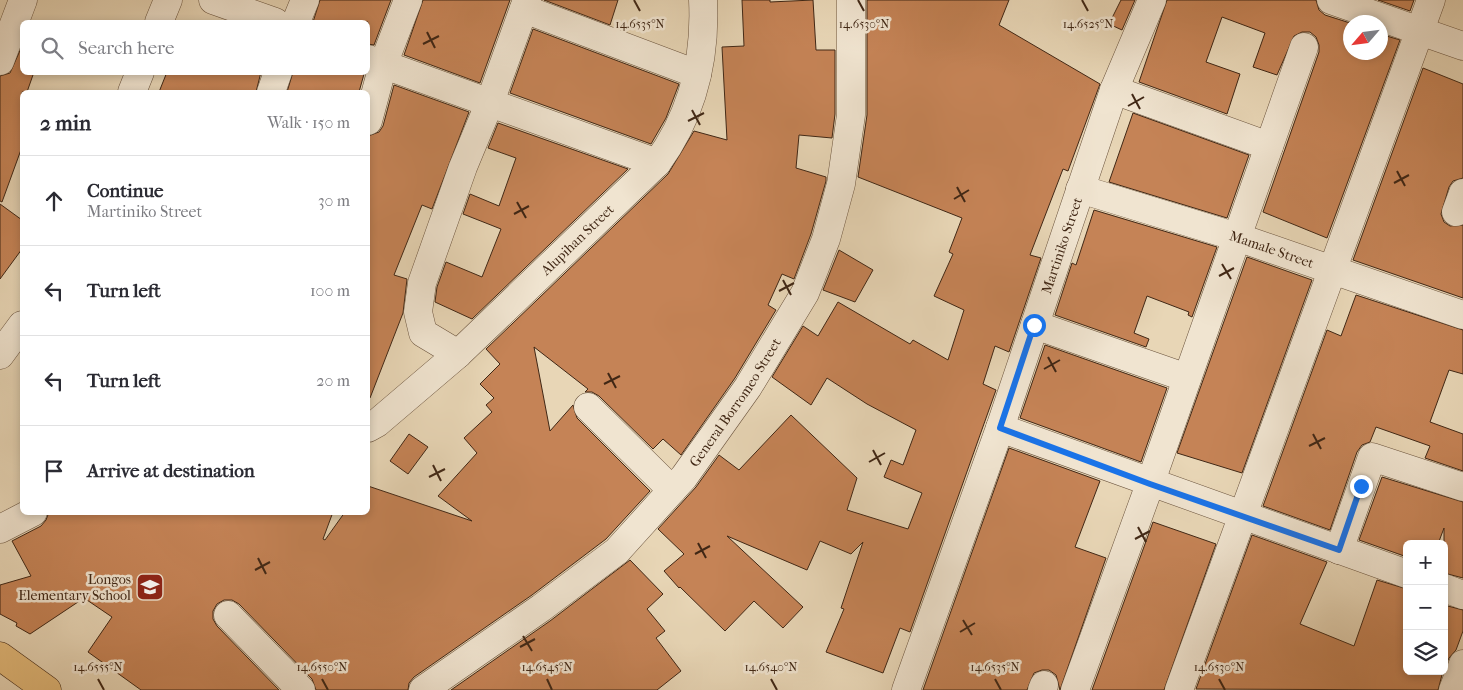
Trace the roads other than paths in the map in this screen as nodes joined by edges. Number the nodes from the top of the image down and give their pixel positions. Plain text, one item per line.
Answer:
1 (23, 0) edge
2 (168, 0) edge
3 (213, 0) edge
4 (304, 0) edge
5 (408, 0) edge
6 (703, 0) edge
7 (851, 0) edge
8 (1152, 0) edge
9 (1331, 0) edge
10 (1431, 0) edge
11 (526, 4) edge
12 (160, 20) edge
13 (269, 20) edge
14 (297, 20) edge
15 (1420, 30) junction
16 (1463, 46) edge
17 (1304, 47) dead end
18 (0, 61) edge
19 (375, 62) edge
20 (697, 74) junction
21 (139, 75) edge
22 (277, 75) edge
23 (133, 90) edge
24 (272, 90) edge
25 (1114, 90) junction
26 (490, 102) junction
27 (370, 104) edge
28 (1269, 146) junction
29 (657, 163) junction
30 (1080, 189) junction
31 (1237, 237) junction
32 (1332, 270) junction
33 (1463, 316) edge
34 (1034, 325) junction
35 (458, 354) junction
36 (1187, 378) junction
37 (588, 407) dead end
38 (370, 427) edge
39 (1000, 428) junction
40 (1150, 484) junction
41 (1463, 487) edge
42 (672, 490) junction
43 (26, 515) edge
44 (1243, 515) junction
45 (0, 529) edge
46 (1339, 550) junction
47 (1403, 573) edge
48 (1448, 589) edge
49 (1463, 595) edge
50 (228, 615) dead end
51 (0, 656) edge
52 (1463, 664) edge
53 (47, 690) edge
54 (301, 690) edge
55 (423, 690) edge
56 (906, 690) edge
57 (1075, 690) edge
58 (1179, 690) edge
59 (1453, 690) edge

1 - 18 street
2 - 12 street
3 - 13 street
4 - 14 street
5 - 19 street
6 - 20 street, Alupihan Street
7 - 42 street, General Borromeo Street
8 - 25 street, Martiniko Street
9 - 15 street
10 - 15 street
11 - 20 street
11 - 26 street
15 - 16 street
15 - 32 street
17 - 28 street
19 - 26 street
19 - 27 street
20 - 29 street, Alupihan Street
21 - 23 street
22 - 24 street
25 - 28 street
25 - 30 street, Martiniko Street
26 - 29 street
26 - 35 street
28 - 31 street
29 - 35 street, Alupihan Street
30 - 31 street, Mamale Street
30 - 34 street, Martiniko Street
31 - 32 street, Mamale Street
31 - 36 street
32 - 33 street, Mamale Street
32 - 44 street
34 - 36 street
34 - 39 street, Martiniko Street
35 - 38 street, Alupihan Street
36 - 40 street
37 - 42 street
39 - 40 street
39 - 56 street, Martiniko Street
40 - 44 street
40 - 57 street
41 - 46 street
42 - 55 street, General Borromeo Street
43 - 45 street
44 - 46 street
44 - 58 street
46 - 47 street
48 - 49 street
50 - 54 street
51 - 53 highway
52 - 59 street

